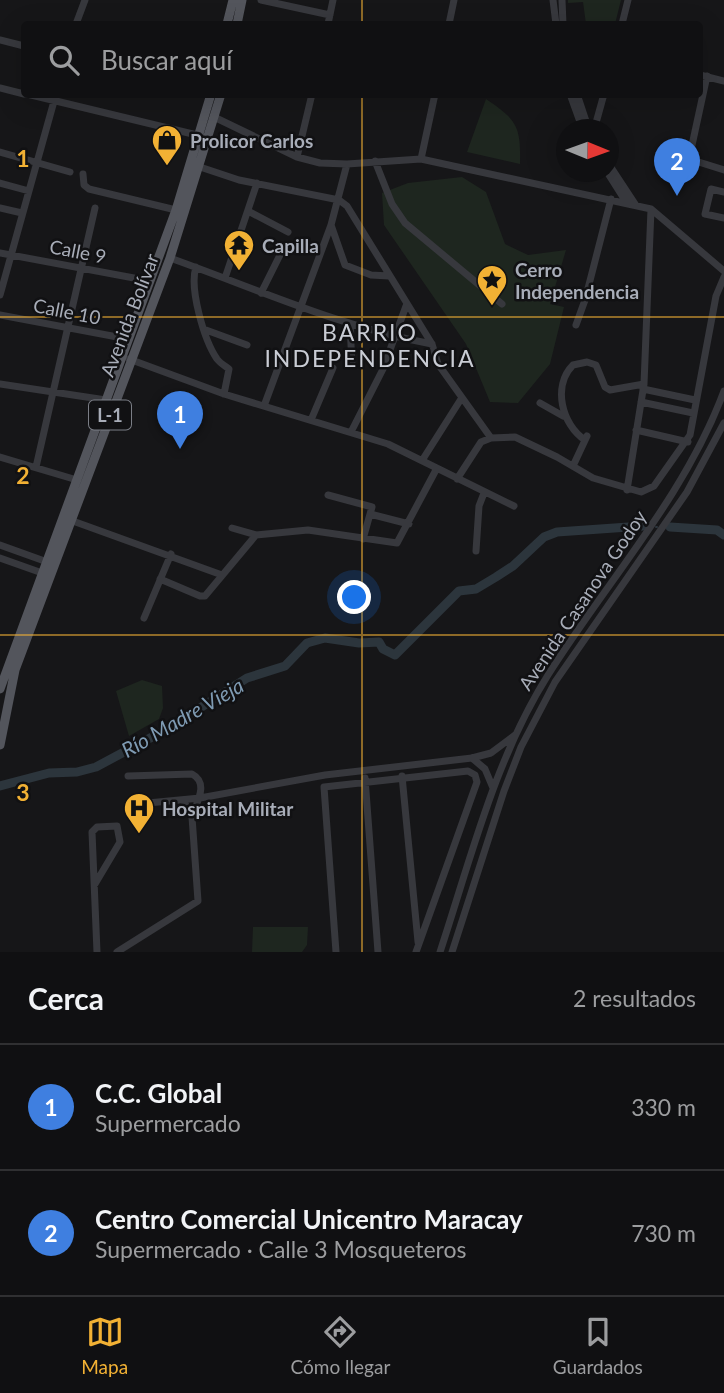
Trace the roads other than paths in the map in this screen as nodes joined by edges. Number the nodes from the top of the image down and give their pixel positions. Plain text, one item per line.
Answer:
1 (85, 0) edge
2 (233, 0) edge
3 (242, 0) edge
4 (261, 0) edge
5 (333, 0) edge
6 (454, 0) edge
7 (553, 0) edge
8 (562, 0) edge
9 (628, 0) edge
10 (330, 15) junction
11 (77, 21) edge
12 (228, 21) edge
13 (238, 21) edge
14 (329, 21) edge
15 (450, 21) edge
16 (556, 21) edge
17 (563, 21) edge
18 (623, 21) edge
19 (0, 40) edge
20 (21, 45) edge
21 (703, 75) edge
22 (724, 81) edge
23 (0, 88) edge
24 (21, 93) edge
25 (55, 98) edge
26 (210, 98) edge
27 (220, 98) edge
28 (311, 98) edge
29 (434, 98) edge
30 (571, 98) edge
31 (579, 98) edge
32 (603, 98) edge
33 (699, 98) edge
34 (216, 118) junction
35 (579, 119) edge
36 (587, 119) edge
37 (596, 119) edge
38 (201, 136) junction
39 (0, 152) edge
40 (297, 157) junction
41 (421, 159) junction
42 (375, 161) junction
43 (37, 163) junction
44 (347, 164) junction
45 (200, 167) junction
46 (724, 170) edge
47 (70, 172) dead end
48 (83, 174) dead end
49 (619, 180) edge
50 (613, 182) edge
51 (0, 183) edge
52 (257, 183) junction
53 (29, 191) junction
54 (724, 192) edge
55 (611, 199) junction
56 (339, 200) junction
57 (626, 202) junction
58 (635, 204) junction
59 (0, 208) edge
60 (95, 208) dead end
61 (651, 209) junction
62 (176, 210) junction
63 (248, 211) junction
64 (23, 213) junction
65 (724, 218) edge
66 (331, 225) junction
67 (288, 232) dead end
68 (0, 253) edge
69 (12, 254) junction
70 (280, 255) dead end
71 (170, 258) junction
72 (80, 267) junction
73 (196, 267) junction
74 (724, 271) edge
75 (389, 276) junction
76 (724, 277) edge
77 (225, 278) junction
78 (150, 281) junction
79 (261, 293) junction
80 (0, 295) edge
81 (502, 304) dead end
82 (406, 306) junction
83 (300, 309) junction
84 (0, 315) edge
85 (351, 324) junction
86 (576, 325) dead end
87 (68, 327) junction
88 (206, 330) junction
89 (395, 337) junction
90 (128, 339) junction
91 (432, 344) junction
92 (247, 345) dead end
93 (126, 358) junction
94 (352, 365) dead end
95 (333, 368) dead end
96 (0, 384) edge
97 (643, 387) junction
98 (724, 391) edge
99 (53, 393) junction
100 (224, 394) junction
101 (461, 398) junction
102 (106, 400) junction
103 (695, 400) junction
104 (641, 402) junction
105 (540, 403) dead end
106 (264, 406) junction
107 (693, 413) junction
108 (564, 416) junction
109 (311, 420) junction
110 (724, 423) edge
111 (636, 430) junction
112 (351, 432) junction
113 (491, 438) junction
114 (688, 442) junction
115 (0, 457) edge
116 (422, 459) junction
117 (573, 466) junction
118 (36, 467) junction
119 (437, 468) junction
120 (457, 478) junction
121 (77, 480) junction
122 (627, 490) junction
123 (484, 493) junction
124 (328, 495) dead end
125 (514, 506) dead end
126 (370, 514) junction
127 (70, 520) junction
128 (409, 524) junction
129 (232, 528) dead end
130 (256, 535) junction
131 (363, 539) junction
132 (0, 544) edge
133 (476, 551) dead end
134 (171, 554) junction
135 (0, 558) edge
136 (50, 564) junction
137 (46, 574) junction
138 (222, 575) junction
139 (160, 579) junction
140 (144, 618) dead end
141 (0, 689) edge
142 (517, 734) junction
143 (1, 737) edge
144 (472, 758) junction
145 (365, 771) junction
146 (128, 776) dead end
147 (402, 776) junction
148 (365, 781) junction
149 (493, 788) junction
150 (200, 798) junction
151 (183, 800) junction
152 (148, 803) dead end
153 (192, 817) junction
154 (95, 884) junction
155 (417, 949) edge
156 (97, 952) edge
157 (117, 952) edge
158 (336, 952) edge
159 (378, 952) edge
160 (440, 952) edge
161 (452, 952) edge

1 - 11 street
2 - 12 main road
3 - 13 main road
4 - 10 street
5 - 10 street
6 - 15 street
7 - 16 street
8 - 17 street
9 - 18 street
10 - 14 street
19 - 20 street
21 - 22 street
23 - 24 street
25 - 38 street
25 - 43 street
26 - 38 main road, Avenida Bolívar / L-1
27 - 34 main road, Avenida Bolívar / L-1
28 - 40 street
29 - 41 street
30 - 35 street
31 - 36 street
32 - 37 street
33 - 46 street
34 - 40 street
34 - 45 main road, Avenida Bolívar / L-1
38 - 62 main road, Avenida Bolívar / L-1
39 - 43 street
40 - 44 street
41 - 42 street
41 - 55 street
42 - 44 street
42 - 81 street
43 - 47 street
43 - 53 street
44 - 56 street
45 - 52 street
45 - 71 main road, Avenida Bolívar / L-1
48 - 62 street
49 - 58 street
50 - 57 street
51 - 53 street
52 - 56 street
52 - 63 street
53 - 64 street
54 - 65 street
55 - 57 street
55 - 86 street
56 - 66 street
56 - 75 street
57 - 58 street
58 - 61 street
59 - 64 street
60 - 72 street
61 - 74 street
61 - 97 street
62 - 78 main road, Avenida Bolívar / L-1
63 - 67 street
63 - 77 street
64 - 69 street
66 - 75 street
66 - 83 street
68 - 69 street, Calle 9
69 - 72 street, Calle 9
69 - 80 street
70 - 79 street
71 - 73 street
71 - 93 main road, Avenida Bolívar / L-1
72 - 78 street, Calle 9
72 - 87 street
73 - 77 street
73 - 88 street
75 - 82 street
76 - 103 street
77 - 79 street
78 - 90 main road, Avenida Bolívar / L-1
79 - 83 street
82 - 89 street
82 - 91 street
83 - 85 street
83 - 106 street
84 - 87 street, Calle 10
85 - 89 street
85 - 94 street
87 - 90 street, Calle 10
87 - 99 street
88 - 92 street
88 - 100 street
89 - 91 street
89 - 112 street
90 - 93 main road, Avenida Bolívar / L-1
91 - 101 street
93 - 100 street
93 - 102 main road, Avenida Bolívar / L-1
93 - 127 main road, Avenida Bolívar / L-1
95 - 109 street
96 - 99 street
97 - 103 street
97 - 104 street
97 - 108 street
98 - 142 street, Avenida Casanova Godoy
99 - 102 street
99 - 118 street
100 - 106 street
101 - 113 street
101 - 116 street
102 - 121 main road, Avenida Bolívar / L-1
103 - 107 street
104 - 107 street
104 - 111 street
105 - 108 street
106 - 109 street
107 - 114 street
108 - 117 street
109 - 112 street
110 - 161 street, Avenida Casanova Godoy
111 - 114 street
111 - 122 street
112 - 116 street
113 - 117 street
113 - 120 street
114 - 122 street
115 - 118 street
116 - 119 street
117 - 122 street
118 - 121 street
119 - 120 street
119 - 128 street
120 - 123 street
121 - 136 main road, Avenida Bolívar / L-1
123 - 125 street
123 - 133 street
124 - 126 street
126 - 128 street
126 - 131 street
127 - 134 street
127 - 136 main road, Avenida Bolívar / L-1
128 - 131 street
129 - 130 street
130 - 131 street
130 - 138 street
132 - 136 street
134 - 138 street
134 - 139 street
135 - 137 street
136 - 137 main road, Avenida Bolívar / L-1
137 - 141 main road, Avenida Bolívar / L-1
137 - 143 main road, Avenida Bolívar / L-1
138 - 139 street
139 - 140 street
142 - 144 street
142 - 149 street, Avenida Casanova Godoy
144 - 145 street
144 - 149 street
145 - 148 street
145 - 150 street
146 - 150 street
147 - 148 street
147 - 155 street
147 - 155 street
148 - 158 street
148 - 159 street
149 - 160 street, Avenida Casanova Godoy
150 - 151 street
150 - 153 street
151 - 152 street
151 - 153 street
153 - 157 street
154 - 154 street
154 - 156 street

